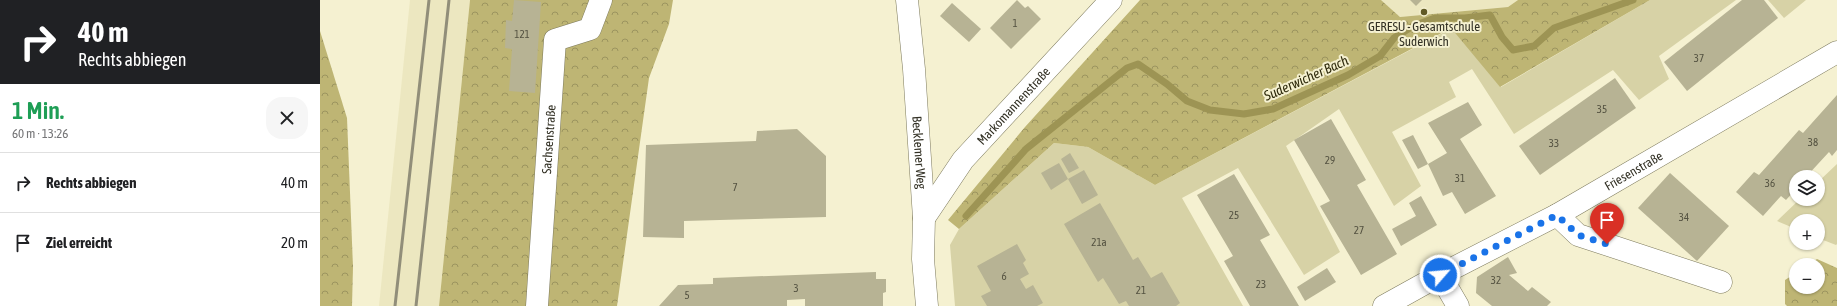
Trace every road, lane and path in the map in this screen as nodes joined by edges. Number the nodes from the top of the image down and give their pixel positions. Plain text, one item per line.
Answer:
1 (602, 0) edge
2 (907, 0) edge
3 (1111, 0) edge
4 (1837, 52) edge
5 (1557, 215) junction
6 (924, 218) junction
7 (1440, 275) junction
8 (1721, 282) dead end
9 (537, 306) edge
10 (927, 306) edge
11 (1384, 306) edge
12 (1458, 306) edge

1 - 9 street, Sachsenstraße
2 - 6 street, Becklemer Weg
3 - 6 street, Markomannenstraße
4 - 5 street, Friesenstraße
5 - 7 street, Friesenstraße
5 - 8 street
6 - 10 street, Becklemer Weg
7 - 11 street, Friesenstraße
7 - 12 street

